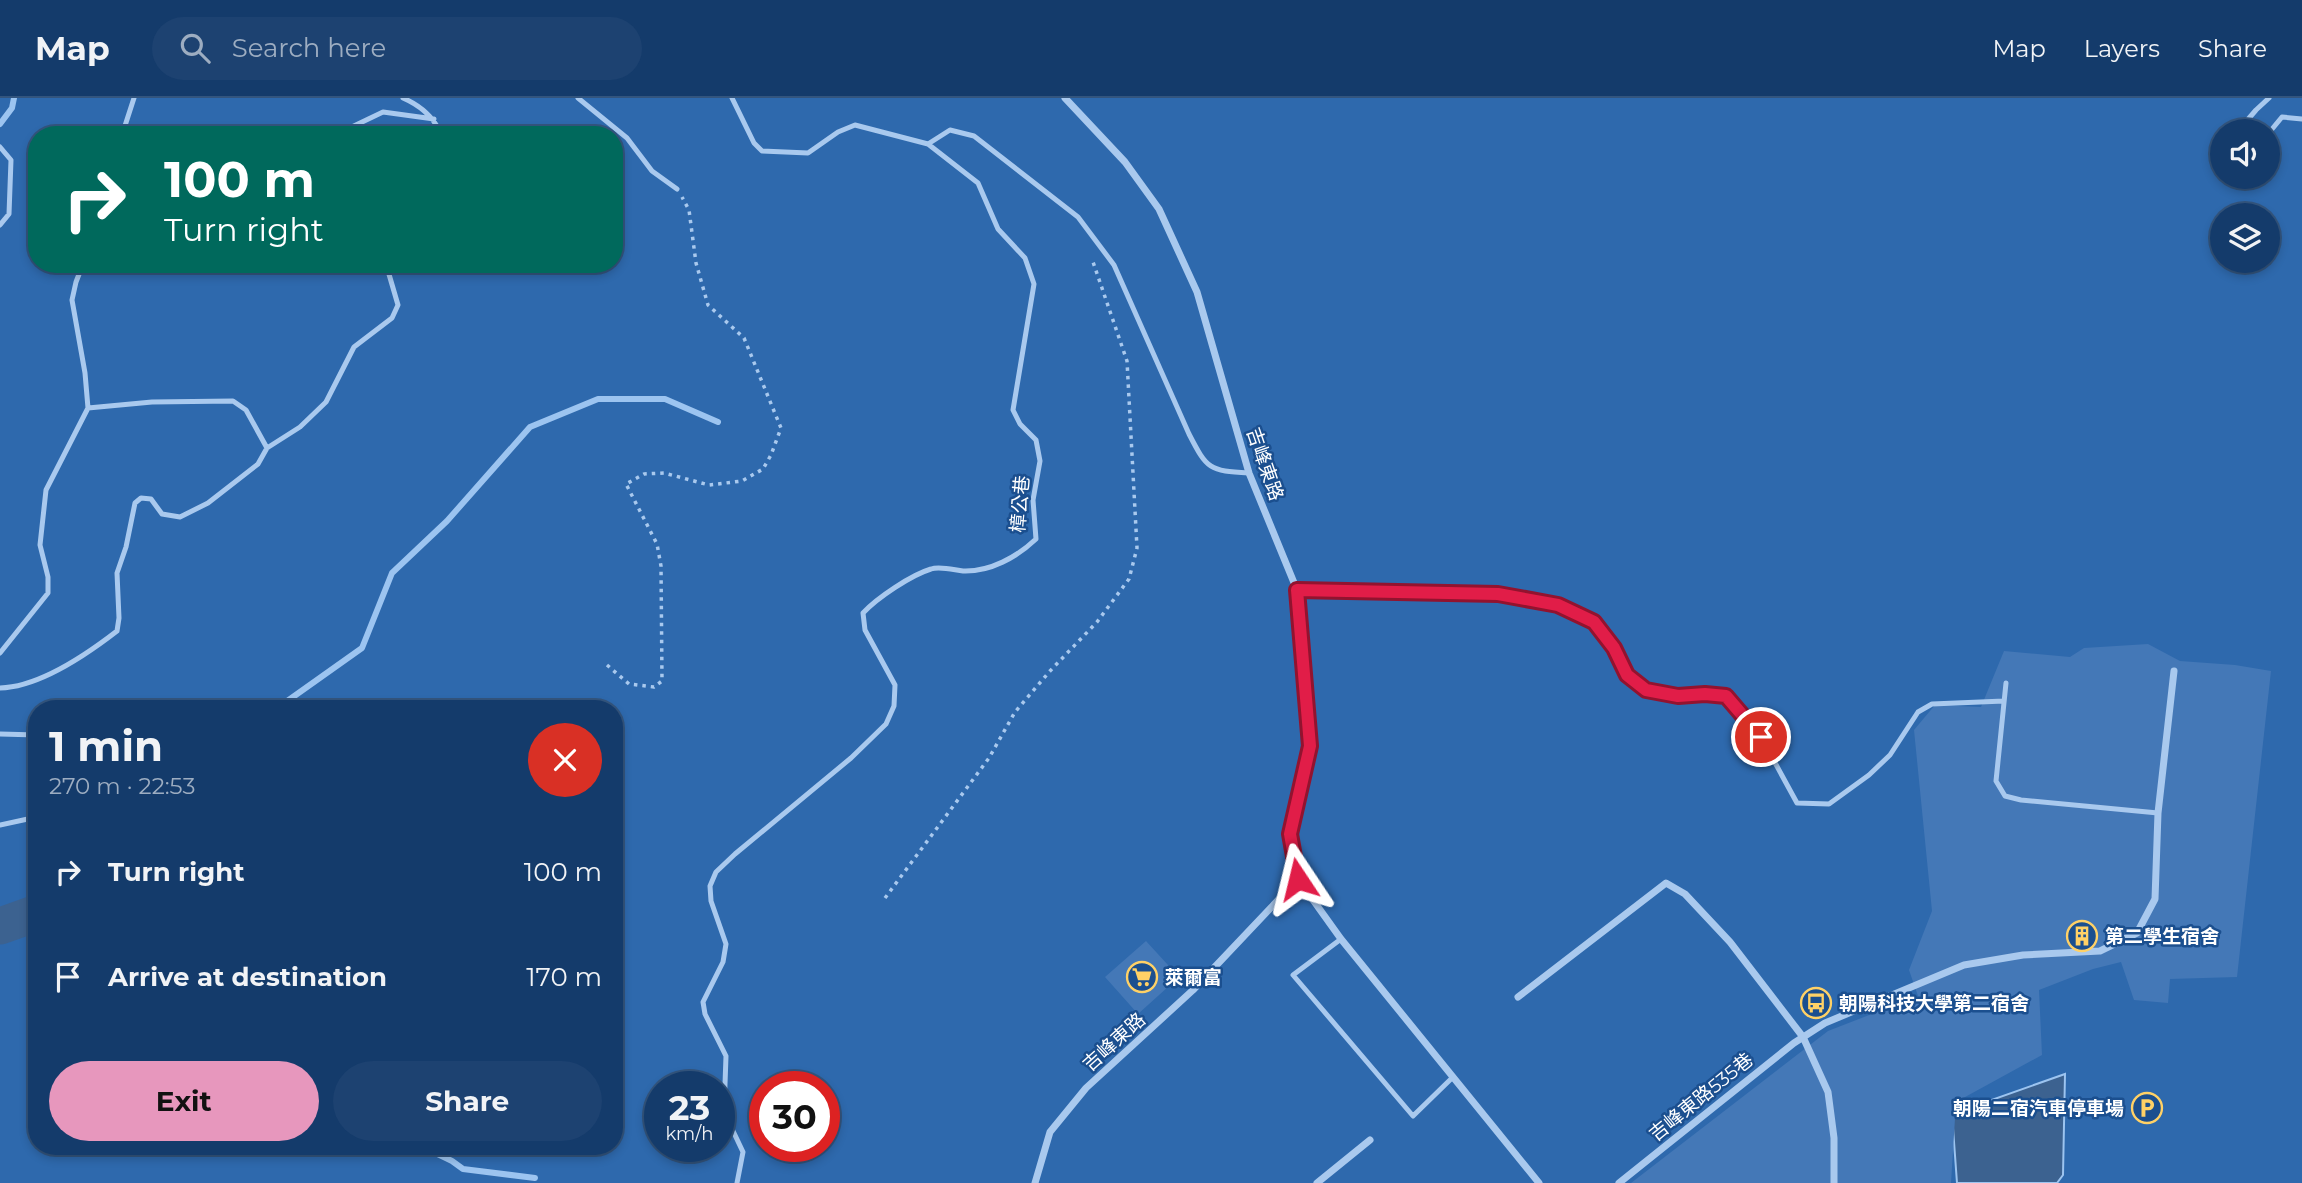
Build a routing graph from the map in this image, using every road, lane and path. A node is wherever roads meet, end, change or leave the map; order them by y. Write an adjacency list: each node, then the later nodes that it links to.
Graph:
1 (134, 98): 11 (lane)
2 (403, 98): 7 (lane)
3 (578, 98): 14 (lane)
4 (732, 98): 16 (lane, 樟公巷)
5 (1065, 98): 25 (street, 吉峰東路)
6 (2269, 98): 8 (lane)
7 (434, 119): 12 (lane); 13 (lane)
8 (2248, 119)
9 (2280, 119): 10 (lane)
10 (2302, 119)
11 (125, 126)
12 (354, 126)
13 (437, 126)
14 (612, 126)
15 (623, 135): 18 (lane)
16 (928, 144): 25 (lane); 45 (lane, 樟公巷)
17 (0, 147): 19 (lane)
18 (677, 189): 28 (path)
19 (0, 225)
20 (1091, 256): 39 (path)
21 (80, 273): 23 (lane)
22 (389, 273): 24 (lane)
23 (88, 408): 24 (lane); 27 (lane)
24 (267, 448): 31 (lane)
25 (1249, 473): 26 (street, 吉峰東路)
26 (1297, 590): 32 (lane); 38 (street, 吉峰東路)
27 (0, 653)
28 (607, 665)
29 (2174, 671): 35 (street, 吉峰東路535巷)
30 (2006, 683): 32 (lane)
31 (0, 688)
32 (2004, 701): 35 (lane)
33 (0, 734): 34 (lane)
34 (28, 735)
35 (2158, 813): 42 (street, 吉峰東路535巷)
36 (28, 819): 37 (lane)
37 (0, 825)
38 (1298, 879): 40 (street, 吉峰東路); 46 (street, 吉峰東路)
39 (885, 898)
40 (1341, 939): 43 (street, 吉峰東路); 43 (lane)
41 (1518, 997): 42 (street)
42 (1803, 1037): 49 (street, 吉峰東路535巷); 50 (street)
43 (1454, 1077): 48 (street, 吉峰東路)
44 (1370, 1140): 47 (street)
45 (737, 1183)
46 (1035, 1183)
47 (1317, 1183)
48 (1539, 1183)
49 (1619, 1183)
50 (1834, 1183)

